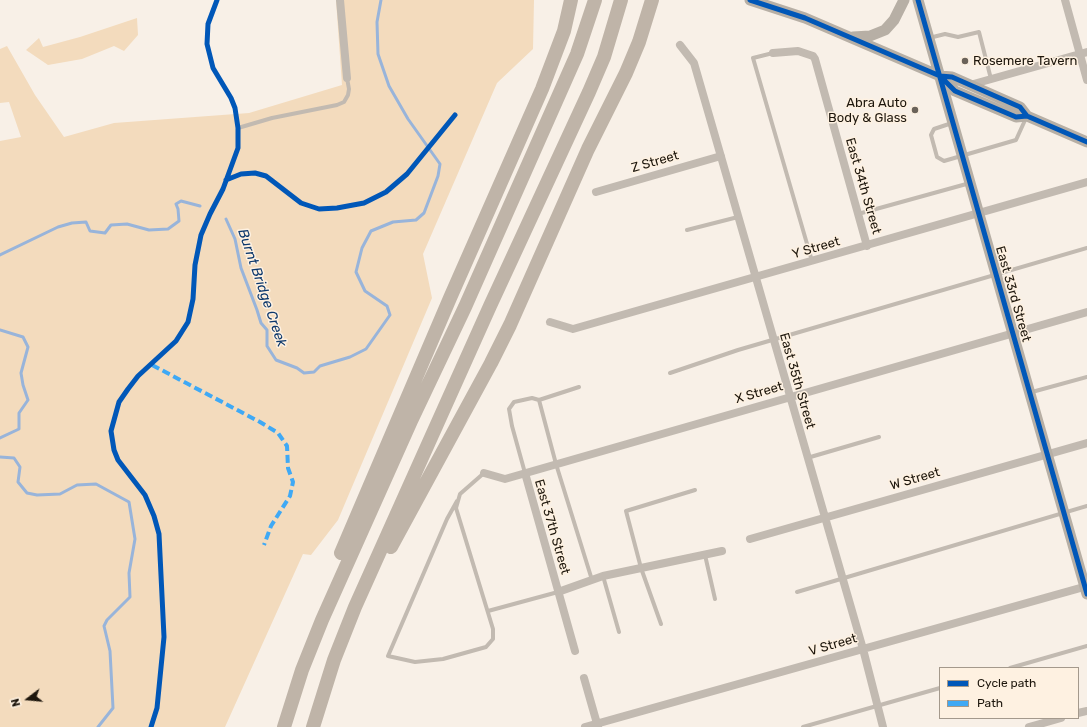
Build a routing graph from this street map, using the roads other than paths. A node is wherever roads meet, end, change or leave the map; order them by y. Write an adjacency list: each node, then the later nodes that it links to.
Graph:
1 (340, 0): 16 (street)
2 (571, 0): 80 (highway)
3 (595, 0): 80 (highway)
4 (621, 0): 73 (highway)
5 (652, 0): 73 (highway)
6 (750, 0): 10 (street)
7 (904, 0): 10 (street)
8 (918, 0): 11 (street, East 33rd Street)
9 (1065, 0): 14 (street)
10 (853, 38): 15 (street)
11 (929, 38): 15 (street, East 33rd Street); 17 (lane)
12 (680, 45): 25 (street, East 35th Street)
13 (773, 53): 29 (street, East 34th Street); 35 (lane)
14 (1083, 53): 17 (street); 18 (street)
15 (940, 76): 19 (street); 20 (street); 21 (street, East 33rd Street)
16 (348, 78): 22 (lane)
17 (991, 79): 19 (street)
18 (1087, 80)
19 (970, 85): 20 (street)
20 (1027, 116): 23 (street); 24 (lane)
21 (953, 123): 24 (street, East 33rd Street); 24 (lane)
22 (238, 128)
23 (1087, 142)
24 (962, 154): 27 (street, East 33rd Street)
25 (720, 156): 28 (street, Z Street); 31 (street, East 35th Street)
26 (1087, 182): 30 (street, Y Street)
27 (970, 183): 29 (lane); 30 (street, East 33rd Street)
28 (596, 192)
29 (858, 214): 33 (street, East 34th Street)
30 (979, 214): 33 (street, Y Street); 36 (street, East 33rd Street)
31 (738, 217): 32 (lane); 37 (street, East 35th Street)
32 (687, 230)
33 (867, 246): 35 (street, Y Street)
34 (1087, 248): 36 (lane)
35 (812, 261): 37 (street, Y Street)
36 (996, 275): 40 (street, East 33rd Street); 41 (lane)
37 (755, 277): 39 (street, Y Street); 41 (street, East 35th Street)
38 (1087, 312): 40 (street, X Street)
39 (550, 322)
40 (1013, 333): 45 (street, East 33rd Street); 46 (street, X Street)
41 (773, 340): 42 (lane); 46 (street, East 35th Street)
42 (670, 373)
43 (1087, 377): 45 (lane)
44 (579, 387): 47 (lane)
45 (1030, 392): 50 (street, East 33rd Street)
46 (789, 397): 51 (street, East 35th Street); 52 (street, X Street)
47 (539, 400): 52 (lane); 54 (lane, East 37th Street)
48 (879, 436): 51 (lane)
49 (1087, 443): 50 (street, W Street)
50 (1047, 454): 58 (street, East 33rd Street); 59 (street, W Street)
51 (807, 458): 59 (street, East 35th Street)
52 (556, 464): 54 (street, X Street); 66 (lane)
53 (484, 473): 54 (street, X Street); 56 (lane)
54 (524, 473): 68 (street, East 37th Street)
55 (695, 490): 63 (lane)
56 (457, 501): 71 (lane); 71 (lane)
57 (1087, 506): 58 (lane)
58 (1064, 513): 65 (lane); 67 (street, East 33rd Street)
59 (824, 518): 60 (street, W Street); 65 (street, East 35th Street)
60 (750, 539)
61 (722, 551): 62 (street)
62 (705, 555): 63 (street); 70 (lane)
63 (640, 568): 64 (street); 72 (lane)
64 (604, 576): 66 (street); 74 (lane)
65 (841, 579): 69 (lane); 76 (street, East 35th Street)
66 (592, 580): 68 (street)
67 (1086, 589): 76 (street, V Street)
68 (558, 592): 71 (lane); 77 (street, East 37th Street)
69 (796, 592)
70 (716, 599)
71 (488, 611)
72 (661, 624)
73 (346, 630): 86 (highway)
74 (619, 632)
75 (1087, 646): 78 (lane)
76 (863, 649): 82 (street, East 35th Street); 84 (street, V Street)
77 (575, 651)
78 (1014, 667)
79 (584, 678): 84 (street)
80 (297, 686): 85 (highway)
81 (939, 688): 82 (lane)
82 (877, 706): 88 (lane); 89 (street, East 35th Street)
83 (1057, 719): 90 (street)
84 (597, 725): 87 (street, V Street)
85 (284, 727)
86 (313, 727)
87 (585, 727)
88 (803, 727)
89 (883, 727)
90 (1029, 727)

